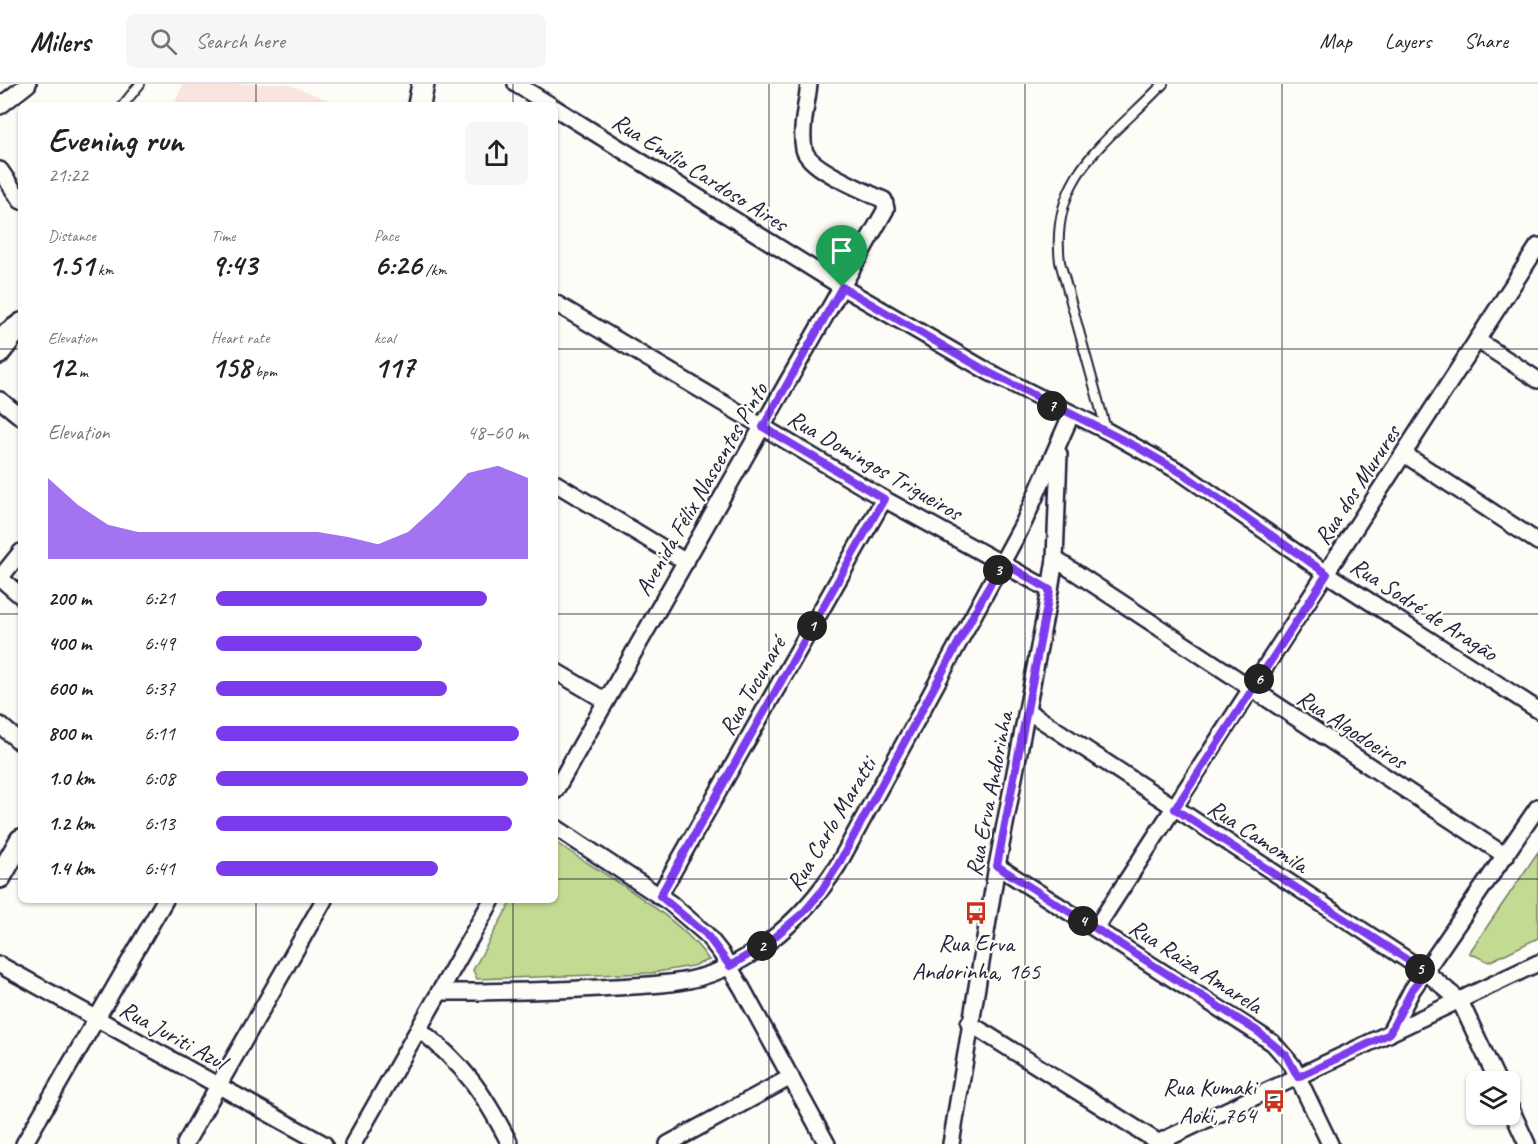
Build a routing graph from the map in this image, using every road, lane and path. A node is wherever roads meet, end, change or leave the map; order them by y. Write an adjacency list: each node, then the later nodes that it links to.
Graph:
1 (28, 84): 10 (street)
2 (140, 84): 7 (lane)
3 (423, 84): 8 (main road)
4 (516, 84): 9 (street)
5 (809, 84): 15 (street, Avenida Félix Nascentes Pinto)
6 (1163, 84): 27 (lane)
7 (125, 102)
8 (420, 102)
9 (545, 102)
10 (0, 106)
11 (558, 110): 15 (street, Rua Emílio Cardoso Aires)
12 (0, 170): 13 (street)
13 (18, 195)
14 (1538, 246): 20 (street, Rua dos Murures)
15 (842, 287): 25 (street, Rua Emílio Cardoso Aires); 26 (street, Avenida Félix Nascentes Pinto)
16 (558, 305): 26 (street, Rua Domingos Trigueiros)
17 (18, 323): 19 (street)
18 (18, 333): 21 (street)
19 (0, 336)
20 (1477, 340): 22 (street); 29 (street, Rua dos Murures)
21 (0, 356)
22 (1538, 380)
23 (0, 400): 24 (street)
24 (18, 415)
25 (1071, 415): 27 (street, Rua Sodré de Aragão); 28 (street, Rua Carlo Maratti)
26 (763, 427): 31 (street, Rua Domingos Trigueiros); 35 (street, Avenida Félix Nascentes Pinto)
27 (1107, 431): 37 (street, Rua Sodré de Aragão)
28 (1060, 445): 34 (street); 36 (street, Rua Carlo Maratti)
29 (1404, 454): 32 (street); 37 (street, Rua dos Murures)
30 (558, 485): 35 (street)
31 (884, 499): 36 (street, Rua Domingos Trigueiros); 56 (street, Rua Tucunaré)
32 (1538, 542)
33 (18, 556): 38 (street)
34 (1055, 559): 39 (street, Rua Erva Andorinha); 42 (street, Rua Algodoeiros)
35 (686, 562): 43 (street, Avenida Félix Nascentes Pinto)
36 (1002, 562): 39 (street, Rua Domingos Trigueiros); 63 (street, Rua Carlo Maratti)
37 (1327, 574): 42 (street, Rua dos Murures); 44 (street, Rua Sodré de Aragão)
38 (0, 578): 40 (street)
39 (1050, 590): 45 (street, Rua Erva Andorinha)
40 (18, 593)
41 (558, 673): 43 (street)
42 (1252, 690): 50 (street, Rua dos Murures); 53 (street, Rua Algodoeiros)
43 (606, 701): 48 (street, Avenida Félix Nascentes Pinto)
44 (1538, 710)
45 (1029, 712): 50 (street, Rua Camomila); 54 (street, Rua Erva Andorinha)
46 (0, 725): 47 (street)
47 (18, 740)
48 (558, 786)
49 (1538, 807): 53 (street)
50 (1175, 809): 60 (street, Rua dos Murures); 64 (street, Rua Camomila)
51 (558, 828): 56 (street)
52 (18, 845): 55 (main road)
53 (1506, 856): 64 (street)
54 (997, 866): 60 (street, Rua Raiza Amarela); 68 (street, Rua Erva Andorinha)
55 (0, 877)
56 (660, 896): 63 (street)
57 (163, 903): 67 (street)
58 (322, 903): 74 (street)
59 (490, 903): 65 (street)
60 (1096, 928): 73 (street, Rua Raiza Amarela)
61 (1538, 963): 66 (street)
62 (0, 965): 67 (street, Rua Juriti Azul)
63 (730, 966): 65 (street, Rua Carlo Maratti); 72 (street)
64 (1426, 972): 66 (street, Rua Camomila); 70 (street)
65 (439, 992): 69 (street)
66 (1460, 1001): 70 (street); 71 (street)
67 (96, 1018): 74 (street, Rua Juriti Azul); 77 (street)
68 (969, 1023): 76 (street); 84 (street, Rua Erva Andorinha)
69 (419, 1029): 80 (street); 81 (street)
70 (1389, 1034): 73 (street)
71 (1493, 1071)
72 (791, 1077): 82 (street); 83 (street)
73 (1298, 1077): 76 (street); 85 (street, Rua Raiza Amarela)
74 (218, 1086): 78 (street); 79 (street, Rua Juriti Azul)
75 (1518, 1125): 86 (street)
76 (1158, 1143)
77 (24, 1144)
78 (185, 1144)
79 (324, 1144)
80 (353, 1144)
81 (510, 1144)
82 (670, 1144)
83 (827, 1144)
84 (951, 1144)
85 (1330, 1144)
86 (1527, 1144)

